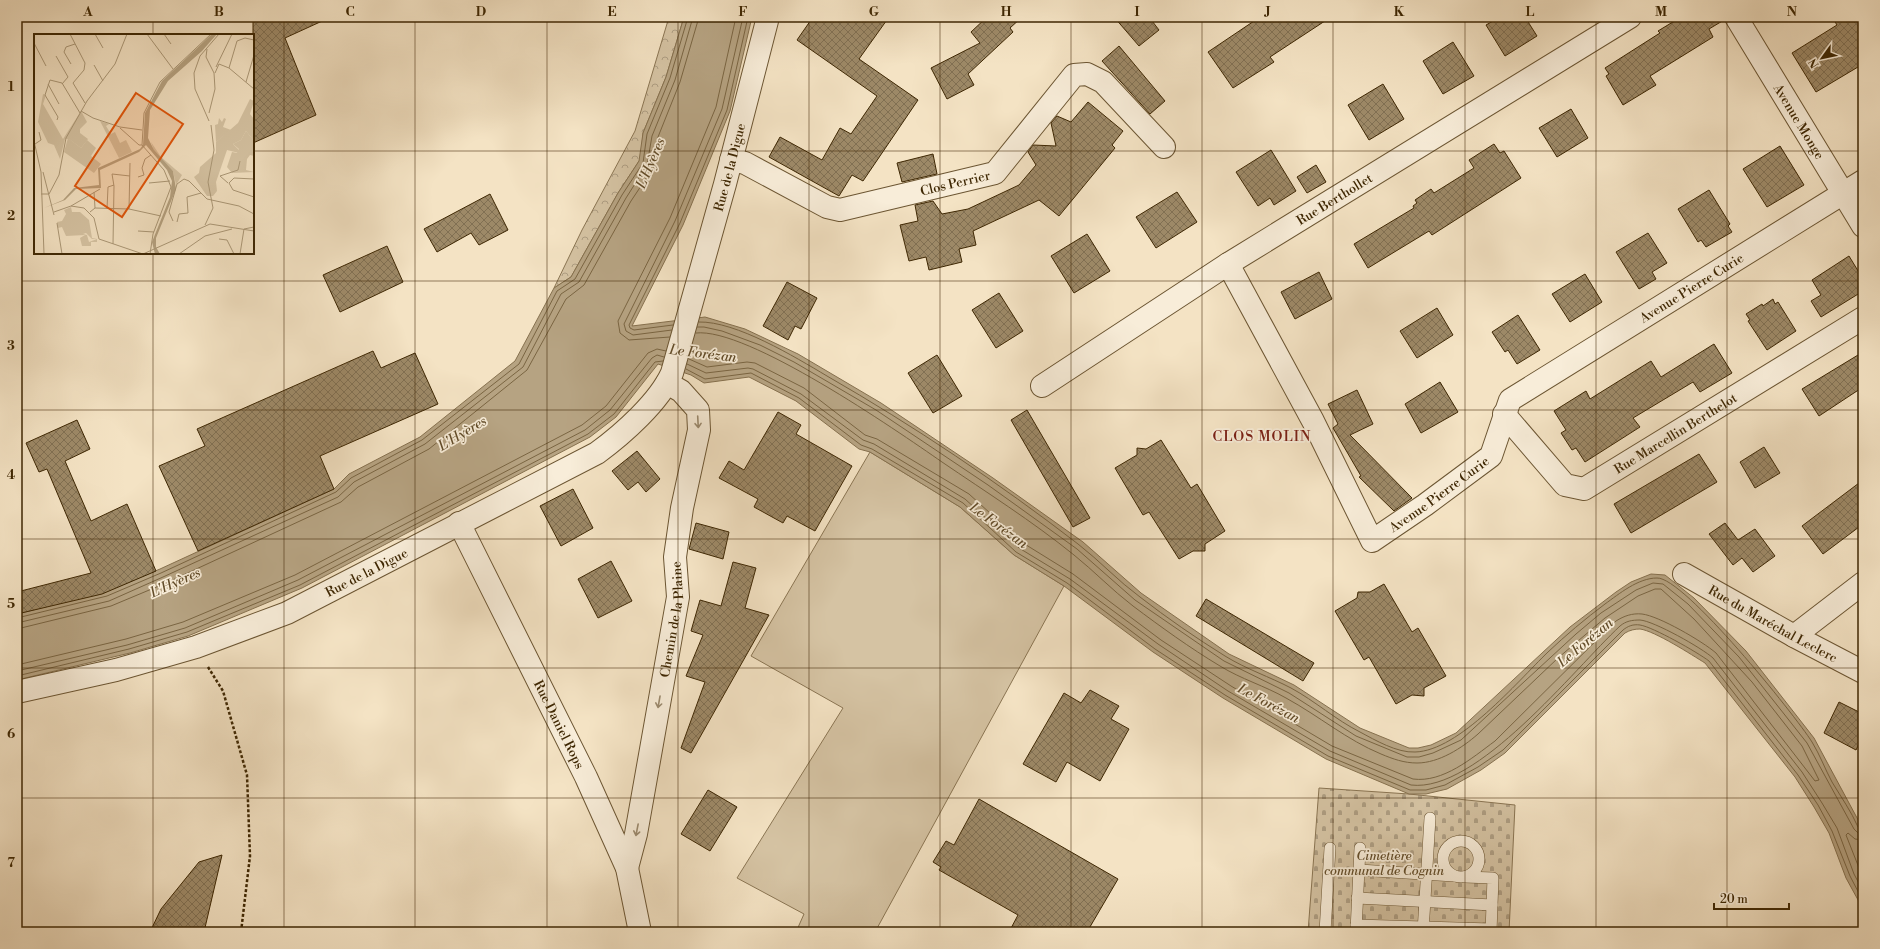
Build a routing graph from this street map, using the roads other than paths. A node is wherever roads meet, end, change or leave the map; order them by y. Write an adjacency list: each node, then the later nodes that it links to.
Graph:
1 (768, 17): 5 (street, Rue de la Digue)
2 (1630, 17): 9 (street, Rue Berthollet)
3 (1736, 17): 7 (street, Avenue Monge)
4 (1164, 147): 5 (street, Clos Perrier)
5 (731, 160): 11 (street, Rue de la Digue)
6 (1863, 181): 7 (street, Avenue Pierre Curie)
7 (1843, 193): 8 (street, Avenue Monge); 13 (street, Avenue Pierre Curie)
8 (1863, 226)
9 (1228, 264): 12 (street, Rue Berthollet); 13 (street, Avenue Pierre Curie)
10 (1863, 318): 13 (street, Rue Marcellin Berthelot)
11 (670, 378): 14 (street, Rue de la Digue); 23 (street, Chemin de la Plaine, one-way to 23)
12 (1042, 386)
13 (1504, 414)
14 (459, 523): 19 (street, Rue de la Digue); 23 (street, Rue Daniel Rops)
15 (1684, 574): 17 (street, Rue du Maréchal Leclerc)
16 (1863, 583): 17 (street)
17 (1794, 636): 18 (street, Rue du Maréchal Leclerc)
18 (1863, 672)
19 (17, 692)
20 (1430, 818): 25 (lane)
21 (1330, 848): 35 (lane)
22 (1360, 848): 24 (lane)
23 (627, 868): 34 (street, Rue Daniel Rops)
24 (1359, 870): 25 (lane); 28 (lane)
25 (1426, 874): 26 (lane); 29 (lane)
26 (1454, 876): 27 (lane); 27 (lane)
27 (1465, 877): 30 (lane)
28 (1357, 898): 29 (lane); 31 (lane)
29 (1424, 902): 30 (lane); 32 (lane)
30 (1492, 905): 33 (lane)
31 (1356, 928): 32 (lane)
32 (1423, 930): 33 (lane)
33 (1491, 931)
34 (640, 932)
35 (1325, 932)

